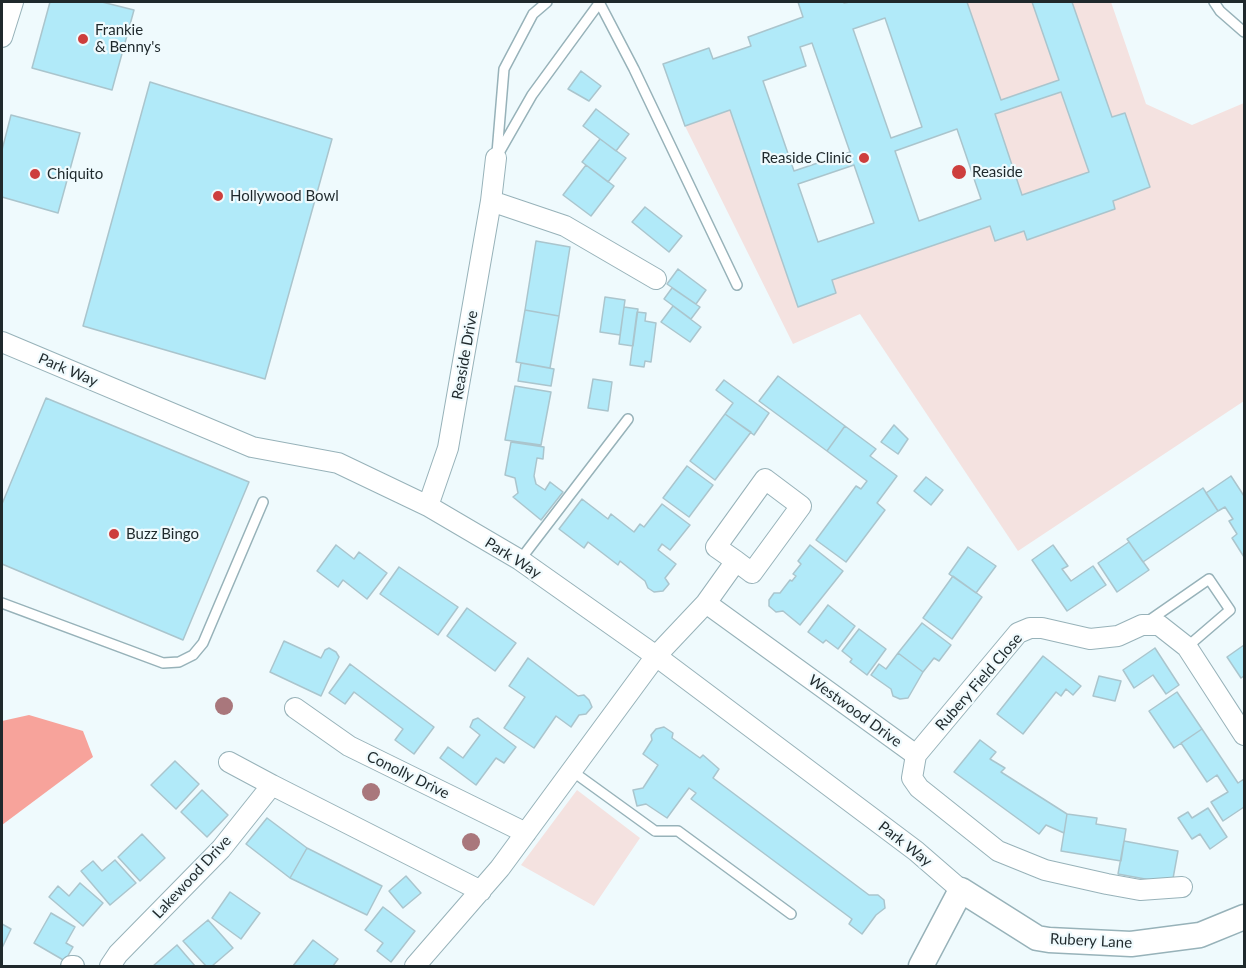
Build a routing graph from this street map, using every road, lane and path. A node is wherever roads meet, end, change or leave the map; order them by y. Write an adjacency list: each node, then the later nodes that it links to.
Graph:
1 (13, 2): 6 (street)
2 (547, 2): 7 (lane)
3 (600, 2): 7 (lane); 10 (lane)
4 (1214, 2): 5 (lane)
5 (1245, 32)
6 (2, 37)
7 (496, 158): 8 (street, Reaside Drive)
8 (491, 201): 9 (street); 14 (street, Reaside Drive)
9 (656, 279)
10 (737, 285)
11 (2, 342): 14 (street, Park Way)
12 (628, 419): 15 (lane)
13 (263, 502): 17 (lane)
14 (428, 506): 15 (street, Park Way)
15 (520, 560): 21 (street, Park Way)
16 (736, 561): 16 (street); 18 (street)
17 (2, 603)
18 (706, 603): 21 (street); 24 (street, Westwood Drive)
19 (1142, 625): 20 (street); 20 (lane); 24 (street, Rubery Field Close)
20 (1187, 647): 23 (street)
21 (656, 656): 26 (street); 30 (street, Park Way)
22 (295, 708): 28 (street, Conolly Drive)
23 (1245, 735)
24 (916, 755): 29 (street, Westwood Drive)
25 (229, 762): 27 (street)
26 (572, 771): 28 (street); 32 (lane)
27 (272, 785): 31 (street); 35 (street, Lakewood Drive)
28 (526, 833): 31 (street)
29 (1182, 887)
30 (962, 890): 33 (street, Rubery Lane); 38 (street)
31 (482, 891): 34 (street)
32 (791, 914)
33 (1245, 917)
34 (434, 946): 36 (street); 37 (street)
35 (110, 966)
36 (415, 966)
37 (429, 966)
38 (921, 966)

